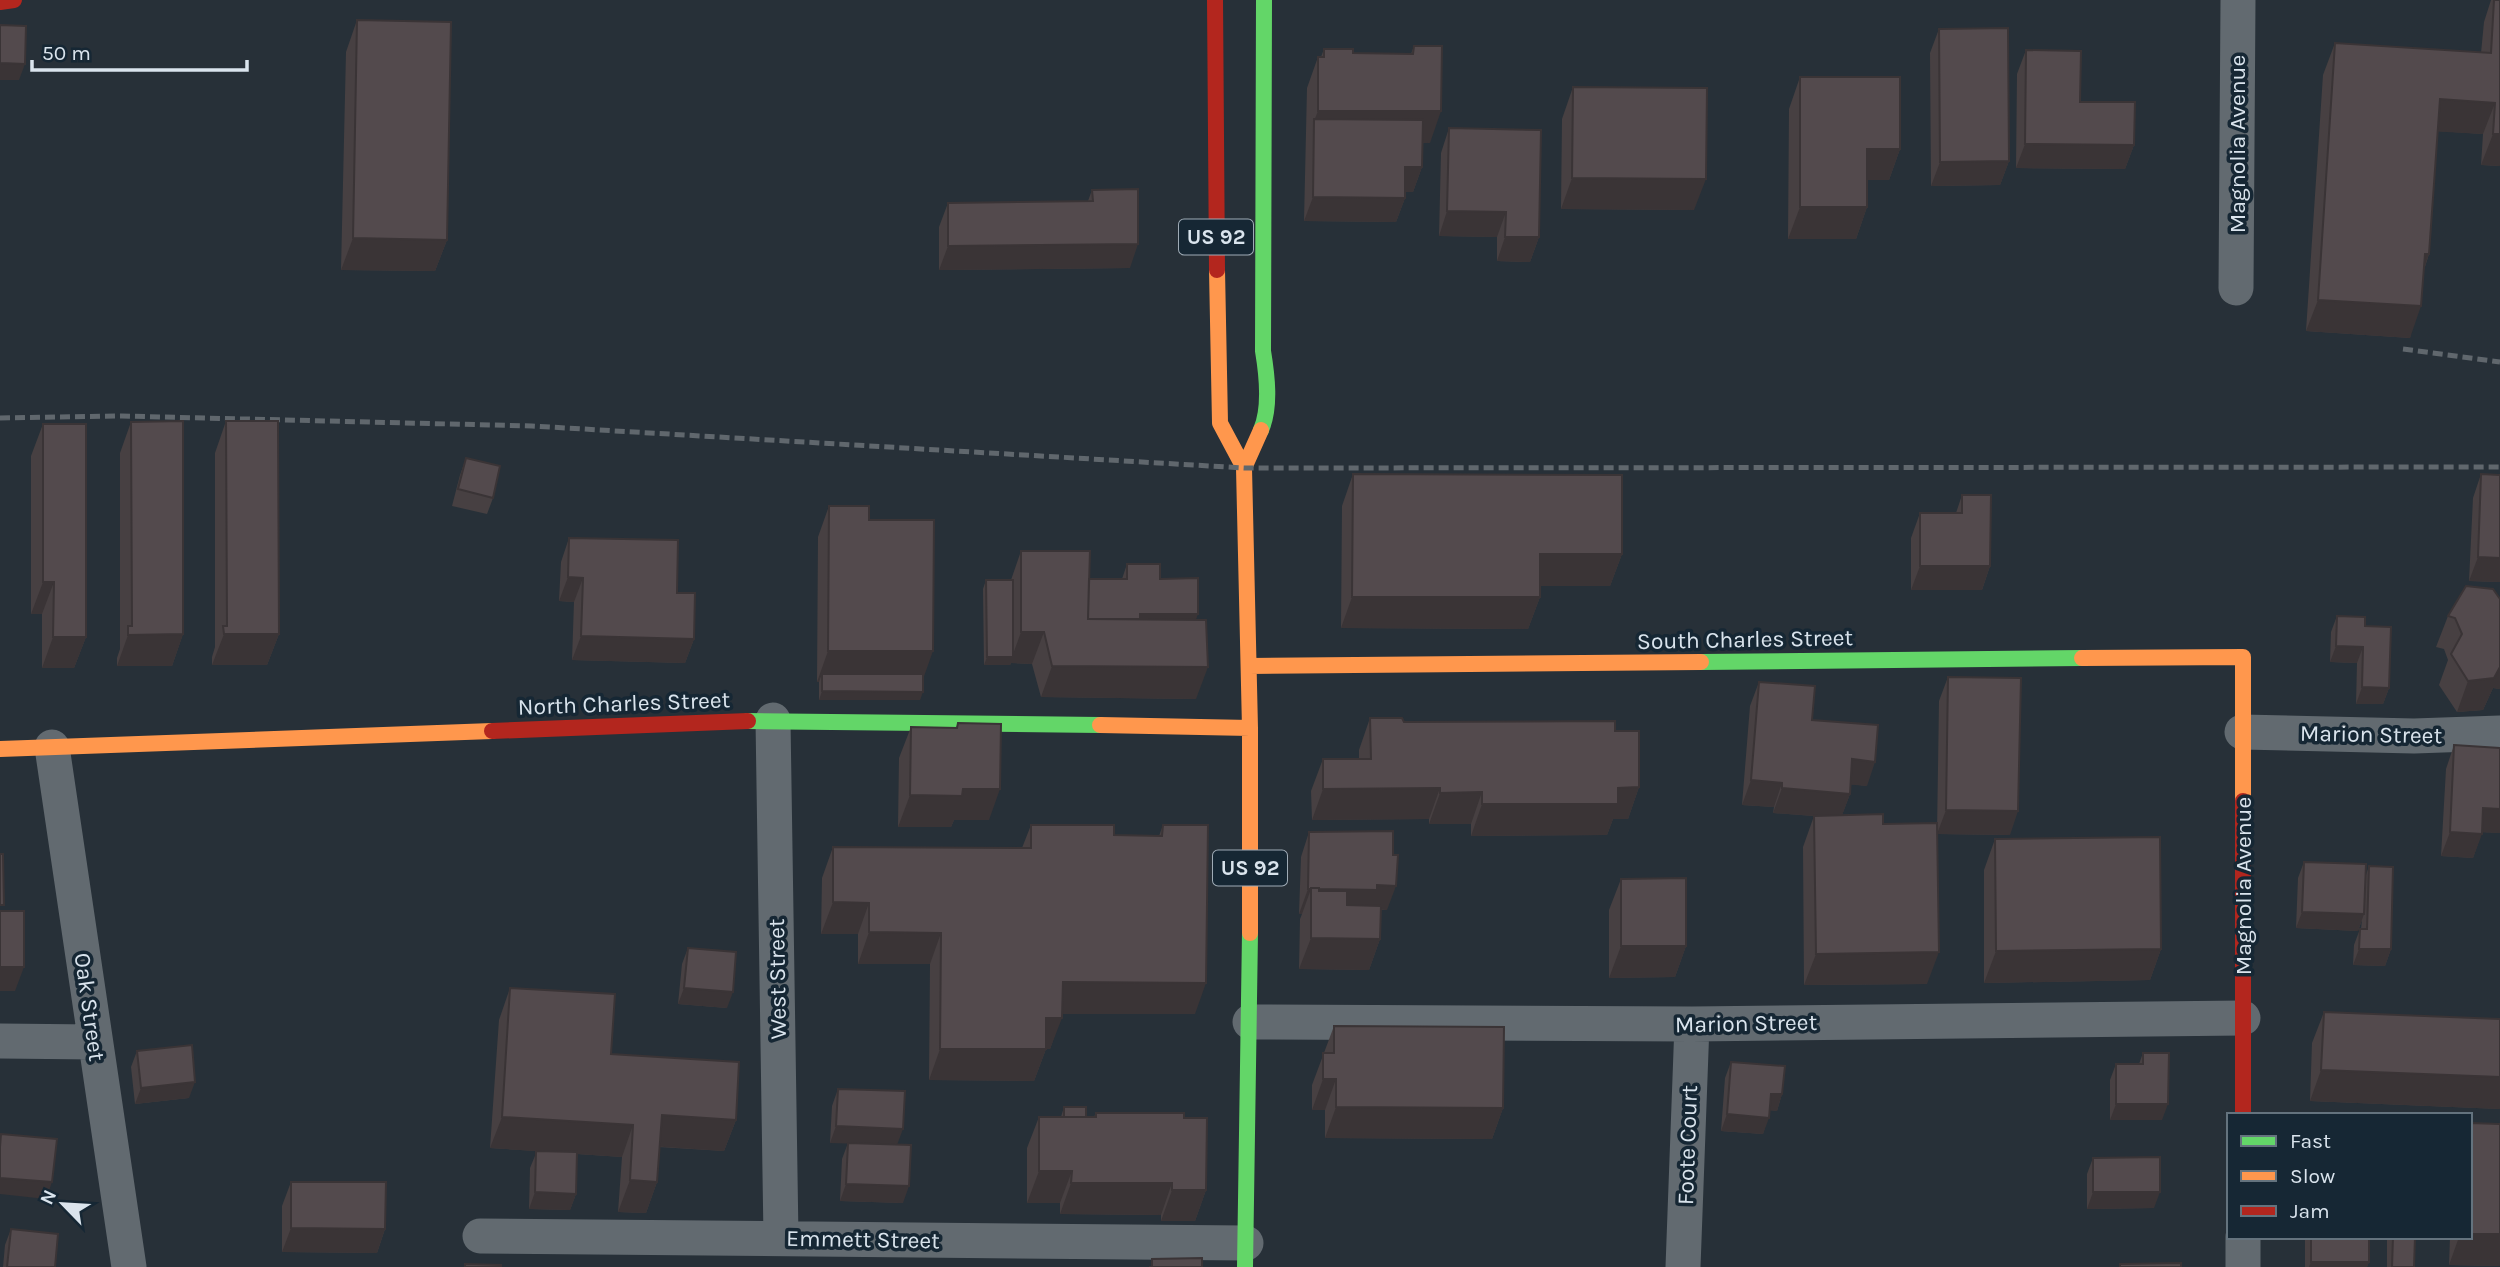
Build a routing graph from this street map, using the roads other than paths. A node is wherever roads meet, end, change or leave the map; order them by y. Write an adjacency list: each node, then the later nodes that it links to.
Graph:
1 (14, 0): 5 (street)
2 (1214, 0): 9 (street, US 92)
3 (1264, 0): 8 (street, US 92)
4 (2238, 0): 7 (street, Magnolia Avenue)
5 (0, 2)
6 (1248, 284): 8 (street)
7 (2236, 288)
8 (1263, 351): 9 (street, US 92)
9 (1244, 468): 11 (street, US 92)
10 (2242, 657): 11 (street, South Charles Street); 14 (street, Magnolia Avenue)
11 (1249, 666): 13 (street, US 92)
12 (773, 720): 13 (street, North Charles Street); 16 (street, North Charles Street); 25 (street, West Street)
13 (1250, 729): 19 (street, US 92)
14 (2242, 732): 15 (street, Marion Street); 18 (street, Magnolia Avenue)
15 (2500, 733)
16 (52, 747): 17 (street, North Charles Street); 22 (street, Oak Street)
17 (0, 749)
18 (2243, 1018): 20 (street, Marion Street); 23 (street, Magnolia Avenue)
19 (1250, 1022): 20 (street, Marion Street); 27 (street, US 92)
20 (1692, 1024): 29 (street, Foote Court)
21 (0, 1041): 22 (street)
22 (96, 1042): 28 (street, Oak Street)
23 (2243, 1113)
24 (480, 1236): 25 (street, Emmett Street)
25 (780, 1238): 27 (street, Emmett Street)
26 (2243, 1239): 30 (street)
27 (1246, 1255)
28 (129, 1267)
29 (1683, 1267)
30 (2243, 1267)

